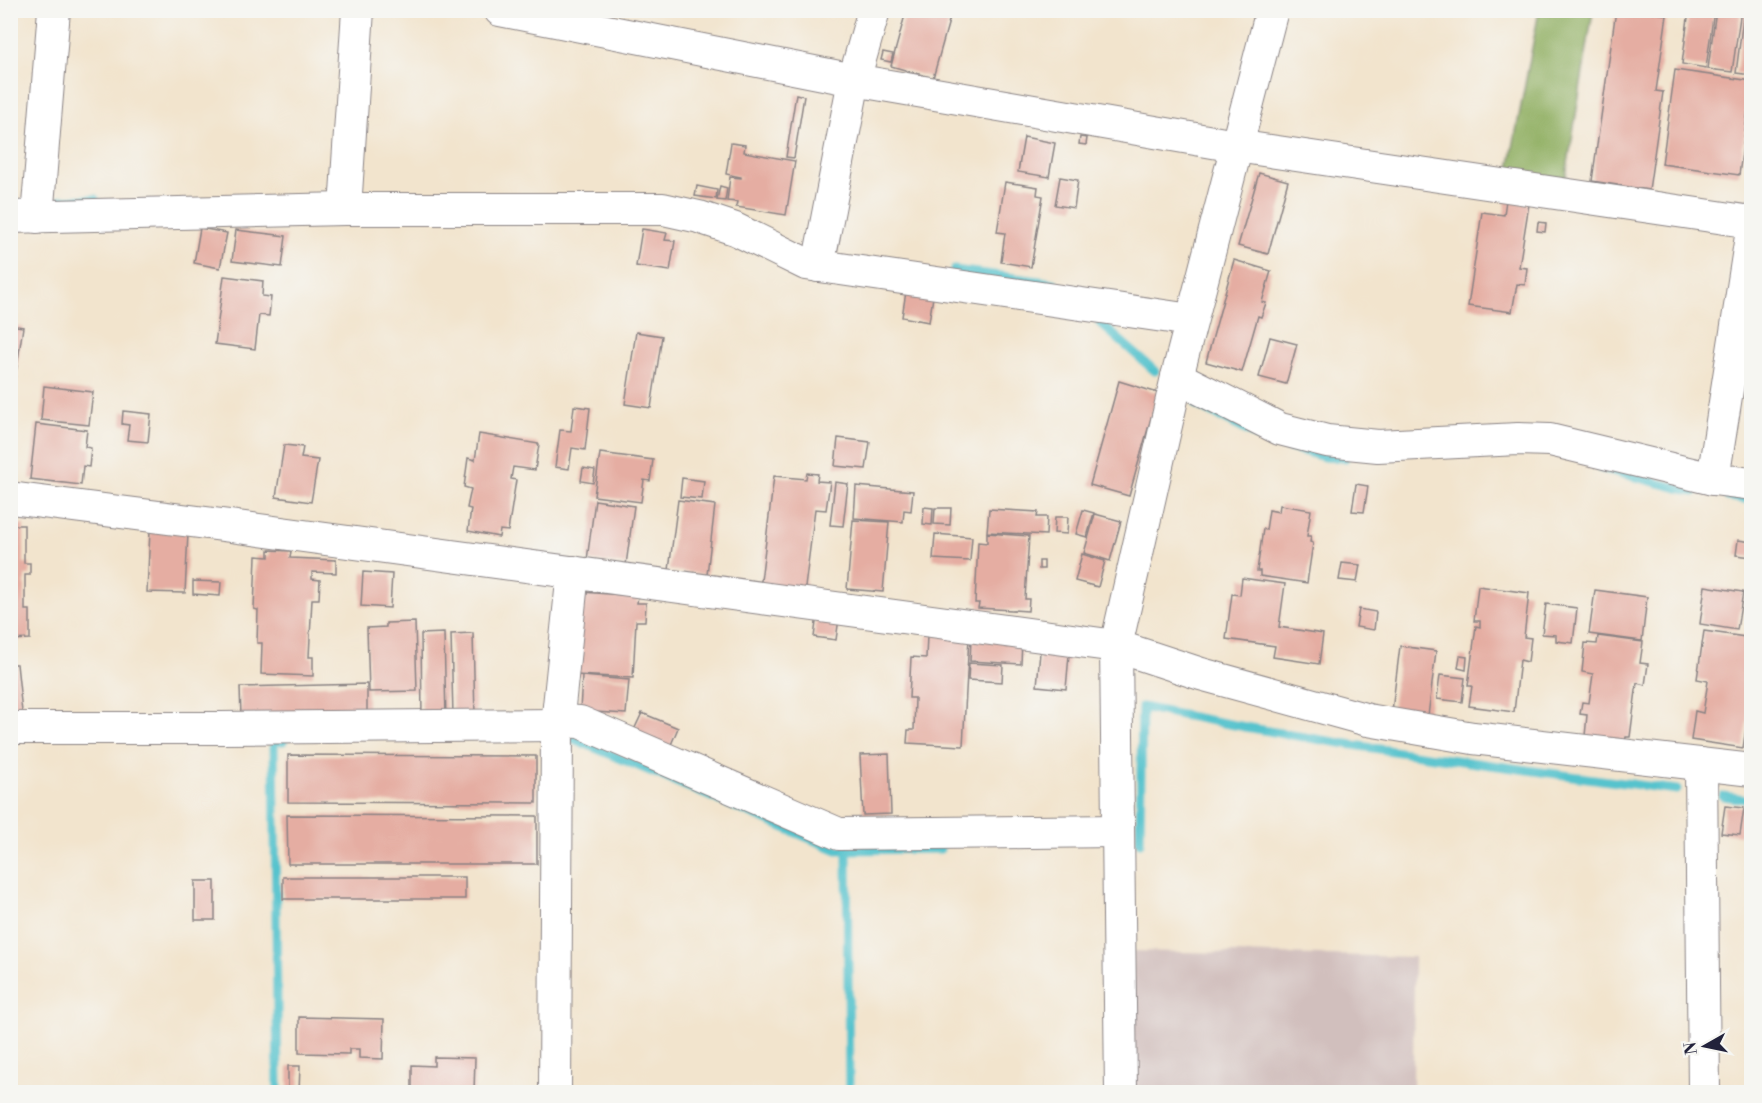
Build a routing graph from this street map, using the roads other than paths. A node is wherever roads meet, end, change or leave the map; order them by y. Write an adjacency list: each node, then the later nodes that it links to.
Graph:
1 (54, 10): 9 (street)
2 (358, 10): 8 (street)
3 (500, 10): 6 (street)
4 (874, 10): 6 (street)
5 (1272, 10): 7 (street)
6 (854, 80): 7 (street); 12 (street)
7 (1236, 146): 10 (street); 13 (street)
8 (345, 209): 9 (street); 12 (street)
9 (24, 217)
10 (1752, 222)
11 (1752, 230): 15 (street)
12 (818, 266): 13 (street)
13 (1191, 320): 14 (street)
14 (1177, 377): 15 (street); 19 (street)
15 (1713, 479): 16 (street)
16 (1752, 484)
17 (10, 498): 18 (street)
18 (573, 572): 19 (street); 20 (street)
19 (1116, 646): 22 (street); 24 (street)
20 (557, 723): 21 (street); 24 (street); 25 (street)
21 (10, 728)
22 (1701, 764): 23 (street); 27 (street)
23 (1752, 770)
24 (1118, 831): 26 (street)
25 (555, 1092)
26 (1121, 1092)
27 (1704, 1092)

